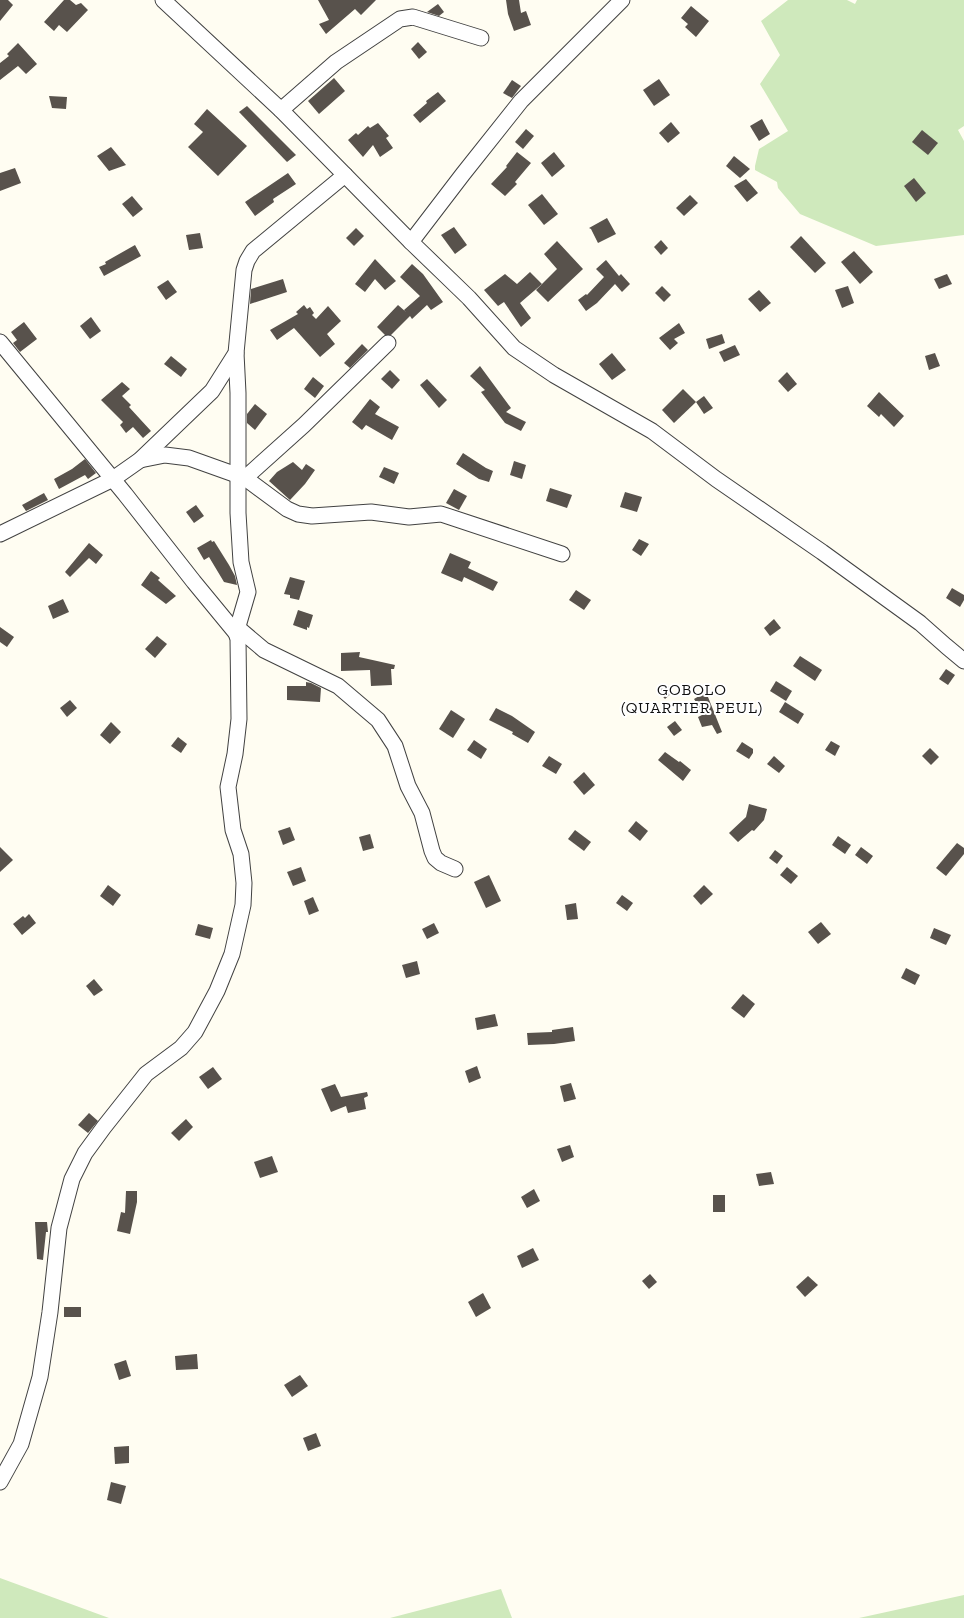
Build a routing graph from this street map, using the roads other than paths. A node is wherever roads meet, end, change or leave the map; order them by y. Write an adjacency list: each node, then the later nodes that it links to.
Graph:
1 (183, 0): 3 (street)
2 (620, 0): 7 (street)
3 (165, 2): 5 (street)
4 (482, 38): 5 (street)
5 (281, 110): 6 (street)
6 (344, 175): 7 (street); 10 (street)
7 (411, 242): 17 (street)
8 (0, 342): 13 (street)
9 (388, 343): 12 (street)
10 (236, 353): 11 (street); 12 (street)
11 (140, 460): 12 (street); 13 (street)
12 (241, 476): 15 (street); 16 (street)
13 (113, 479): 14 (street); 16 (street)
14 (0, 534)
15 (562, 554)
16 (237, 630): 18 (street); 19 (street)
17 (964, 661)
18 (455, 869)
19 (0, 1482)

